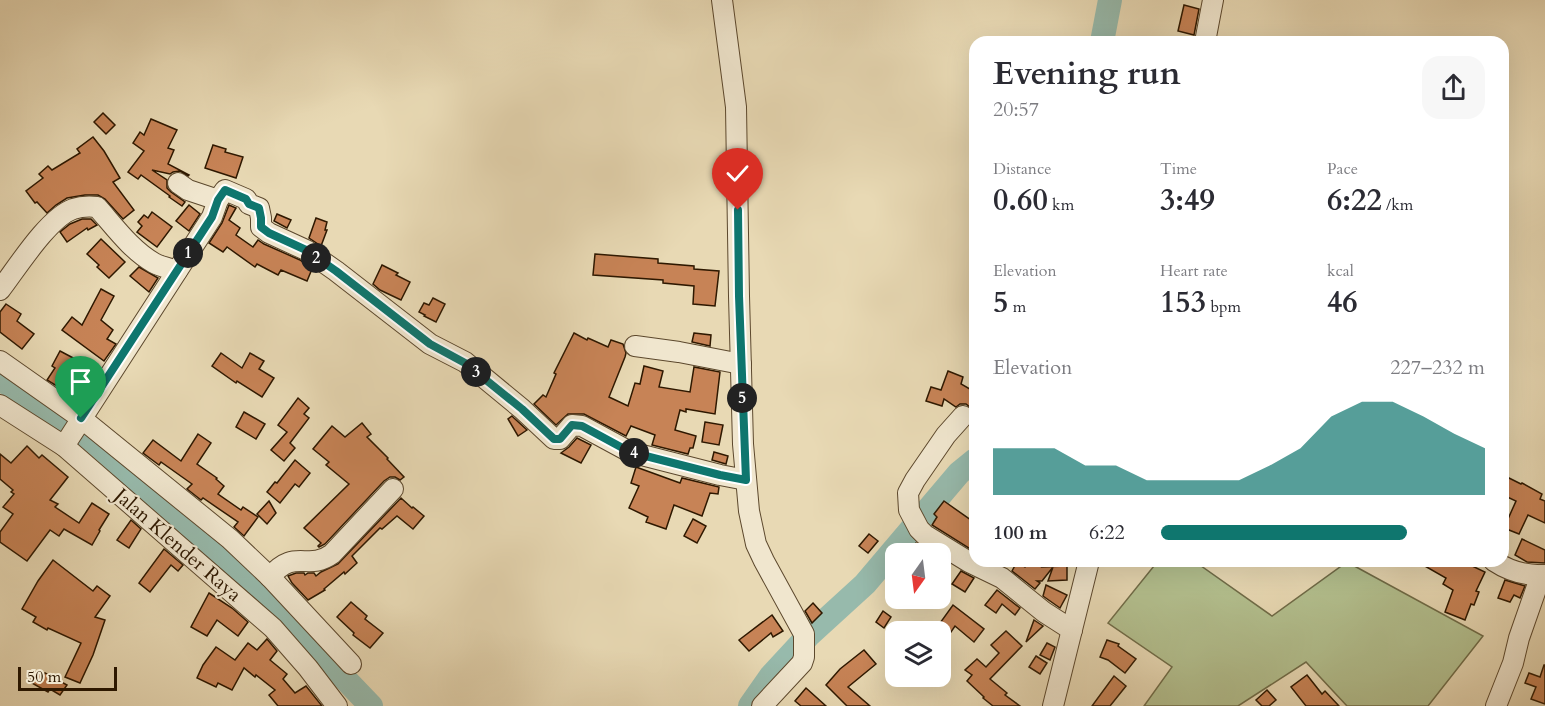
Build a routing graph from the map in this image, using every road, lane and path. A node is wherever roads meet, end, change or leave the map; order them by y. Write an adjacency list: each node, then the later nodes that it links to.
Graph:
1 (722, 0): 10 (street)
2 (1213, 0): 3 (street)
3 (1206, 36)
4 (178, 183): 5 (street)
5 (218, 200): 6 (street); 14 (street)
6 (177, 271): 7 (street); 13 (street)
7 (0, 290)
8 (634, 346): 10 (street)
9 (0, 361): 13 (street)
10 (741, 364): 14 (street)
11 (0, 405): 13 (street, Jalan Klender Raya)
12 (963, 416): 16 (street)
13 (73, 432): 21 (street); 24 (street, Jalan Klender Raya)
14 (746, 480): 25 (street)
15 (393, 489): 21 (street)
16 (969, 562)
17 (979, 567): 22 (street)
18 (1088, 567): 22 (street)
19 (1506, 567): 20 (street)
20 (1543, 575): 27 (street)
21 (270, 577): 23 (street)
22 (1072, 630): 26 (street)
23 (351, 664)
24 (337, 706)
25 (762, 706)
26 (1053, 706)
27 (1496, 706)

